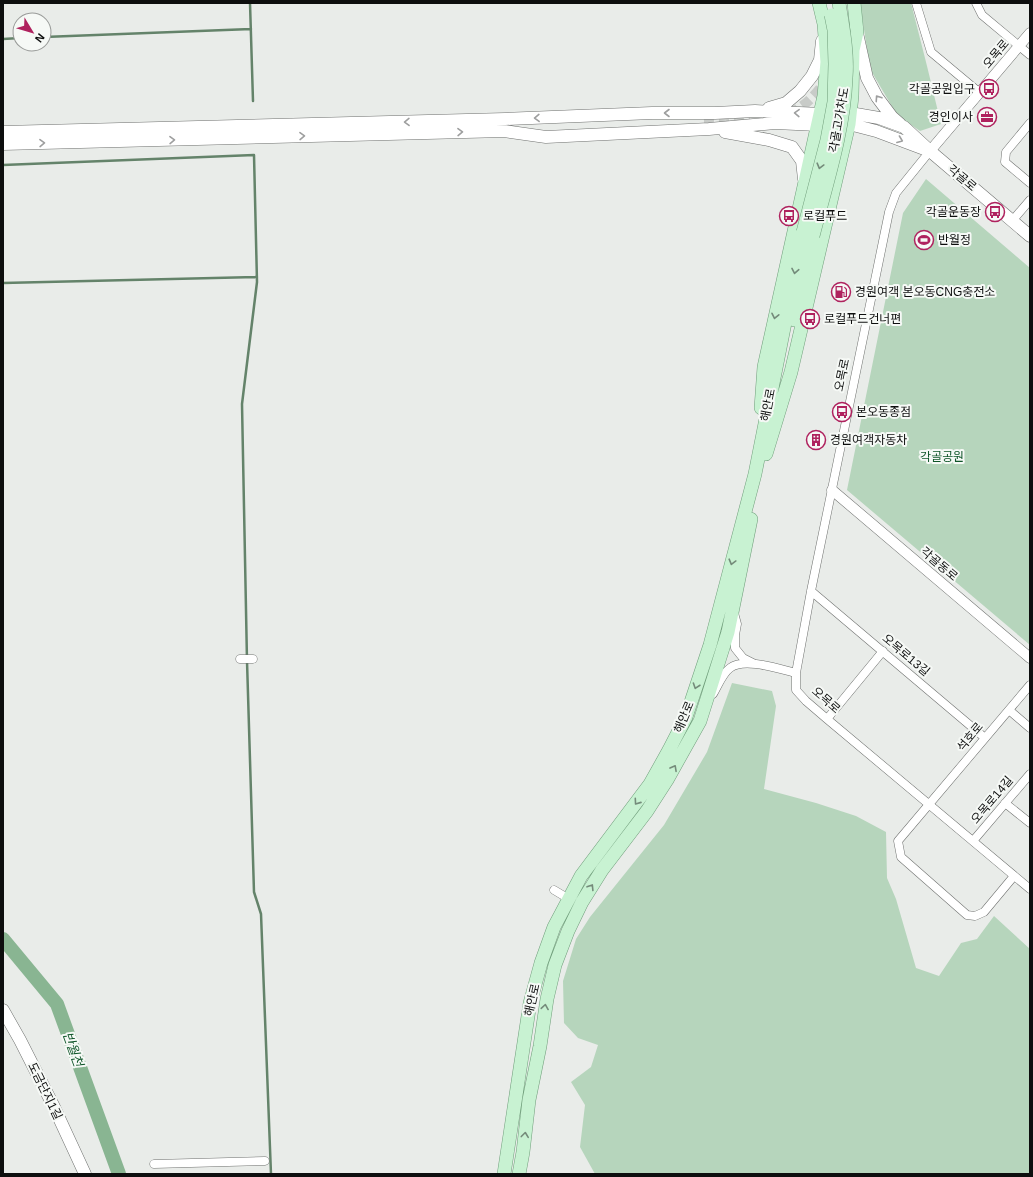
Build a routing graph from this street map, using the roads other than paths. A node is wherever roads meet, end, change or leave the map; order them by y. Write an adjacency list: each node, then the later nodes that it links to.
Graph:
1 (819, 3): 7 (main road)
2 (830, 3): 28 (main road, 각골고가차도, one-way to 28, bridge)
3 (838, 3): 28 (main road, 각골고가차도, bridge)
4 (854, 3): 8 (main road)
5 (916, 3): 12 (street)
6 (976, 3): 10 (street)
7 (824, 24): 13 (main road); 14 (main road)
8 (856, 32): 15 (main road); 18 (main road, one-way to 8)
9 (1030, 33): 10 (street, 오목로)
10 (1019, 46): 11 (street); 12 (street, 오목로)
11 (1030, 55)
12 (980, 93): 22 (street, 오목로)
13 (755, 111): 14 (main road, one-way to 13); 19 (main road, one-way to 19)
14 (819, 119): 15 (main road); 17 (main road); 21 (main road)
15 (850, 119): 18 (main road, 각골로); 22 (main road, 각골로, one-way to 22); 23 (main road)
16 (1030, 123): 24 (street)
17 (706, 126): 20 (main road, one-way to 17); 25 (main road)
18 (904, 127): 22 (main road, 각골로)
19 (3, 132)
20 (3, 144)
21 (813, 146): 23 (main road); 25 (main road)
22 (930, 151): 27 (main road, 각골로); 31 (street, 오목로)
23 (842, 153): 30 (main road)
24 (1030, 183)
25 (804, 185): 30 (main road, one-way to 30)
26 (1030, 200): 27 (street)
27 (1012, 221): 29 (main road, 각골로)
28 (808, 234): 30 (main road, 해안로)
29 (1030, 236)
30 (758, 472): 33 (main road, 해안로); 54 (main road, 해안로, one-way to 54)
31 (832, 490): 32 (street, 오목로); 35 (street, 각골동로)
32 (811, 591): 34 (street, 오목로13길); 39 (street, 오목로)
33 (733, 608): 38 (street); 42 (main road, 해안로)
34 (883, 651): 43 (street); 45 (street, 오목로13길)
35 (1030, 658)
36 (240, 659): 37 (street)
37 (253, 659)
38 (754, 664): 39 (street); 42 (street)
39 (796, 672): 43 (street, 오목로)
40 (1030, 685): 41 (street, 석호로)
41 (1009, 710): 44 (street); 45 (street, 석호로)
42 (702, 714): 60 (main road, 해안로, one-way to 42)
43 (827, 719): 48 (street, 오목로)
44 (1030, 728)
45 (985, 738): 48 (street, 석호로)
46 (1030, 775): 47 (street, 오목로14길)
47 (1005, 803): 49 (street); 50 (street, 오목로14길)
48 (929, 804): 50 (street, 오목로); 51 (street)
49 (1030, 824)
50 (973, 841): 51 (street, 오목로)
51 (1014, 876): 52 (street, 오목로)
52 (1030, 889)
53 (554, 890): 54 (street)
54 (568, 899): 59 (main road, 해안로)
55 (3, 1010): 58 (main road, 도금단지1길)
56 (265, 1161): 57 (street)
57 (154, 1164)
58 (85, 1174)
59 (504, 1174)
60 (519, 1174)

